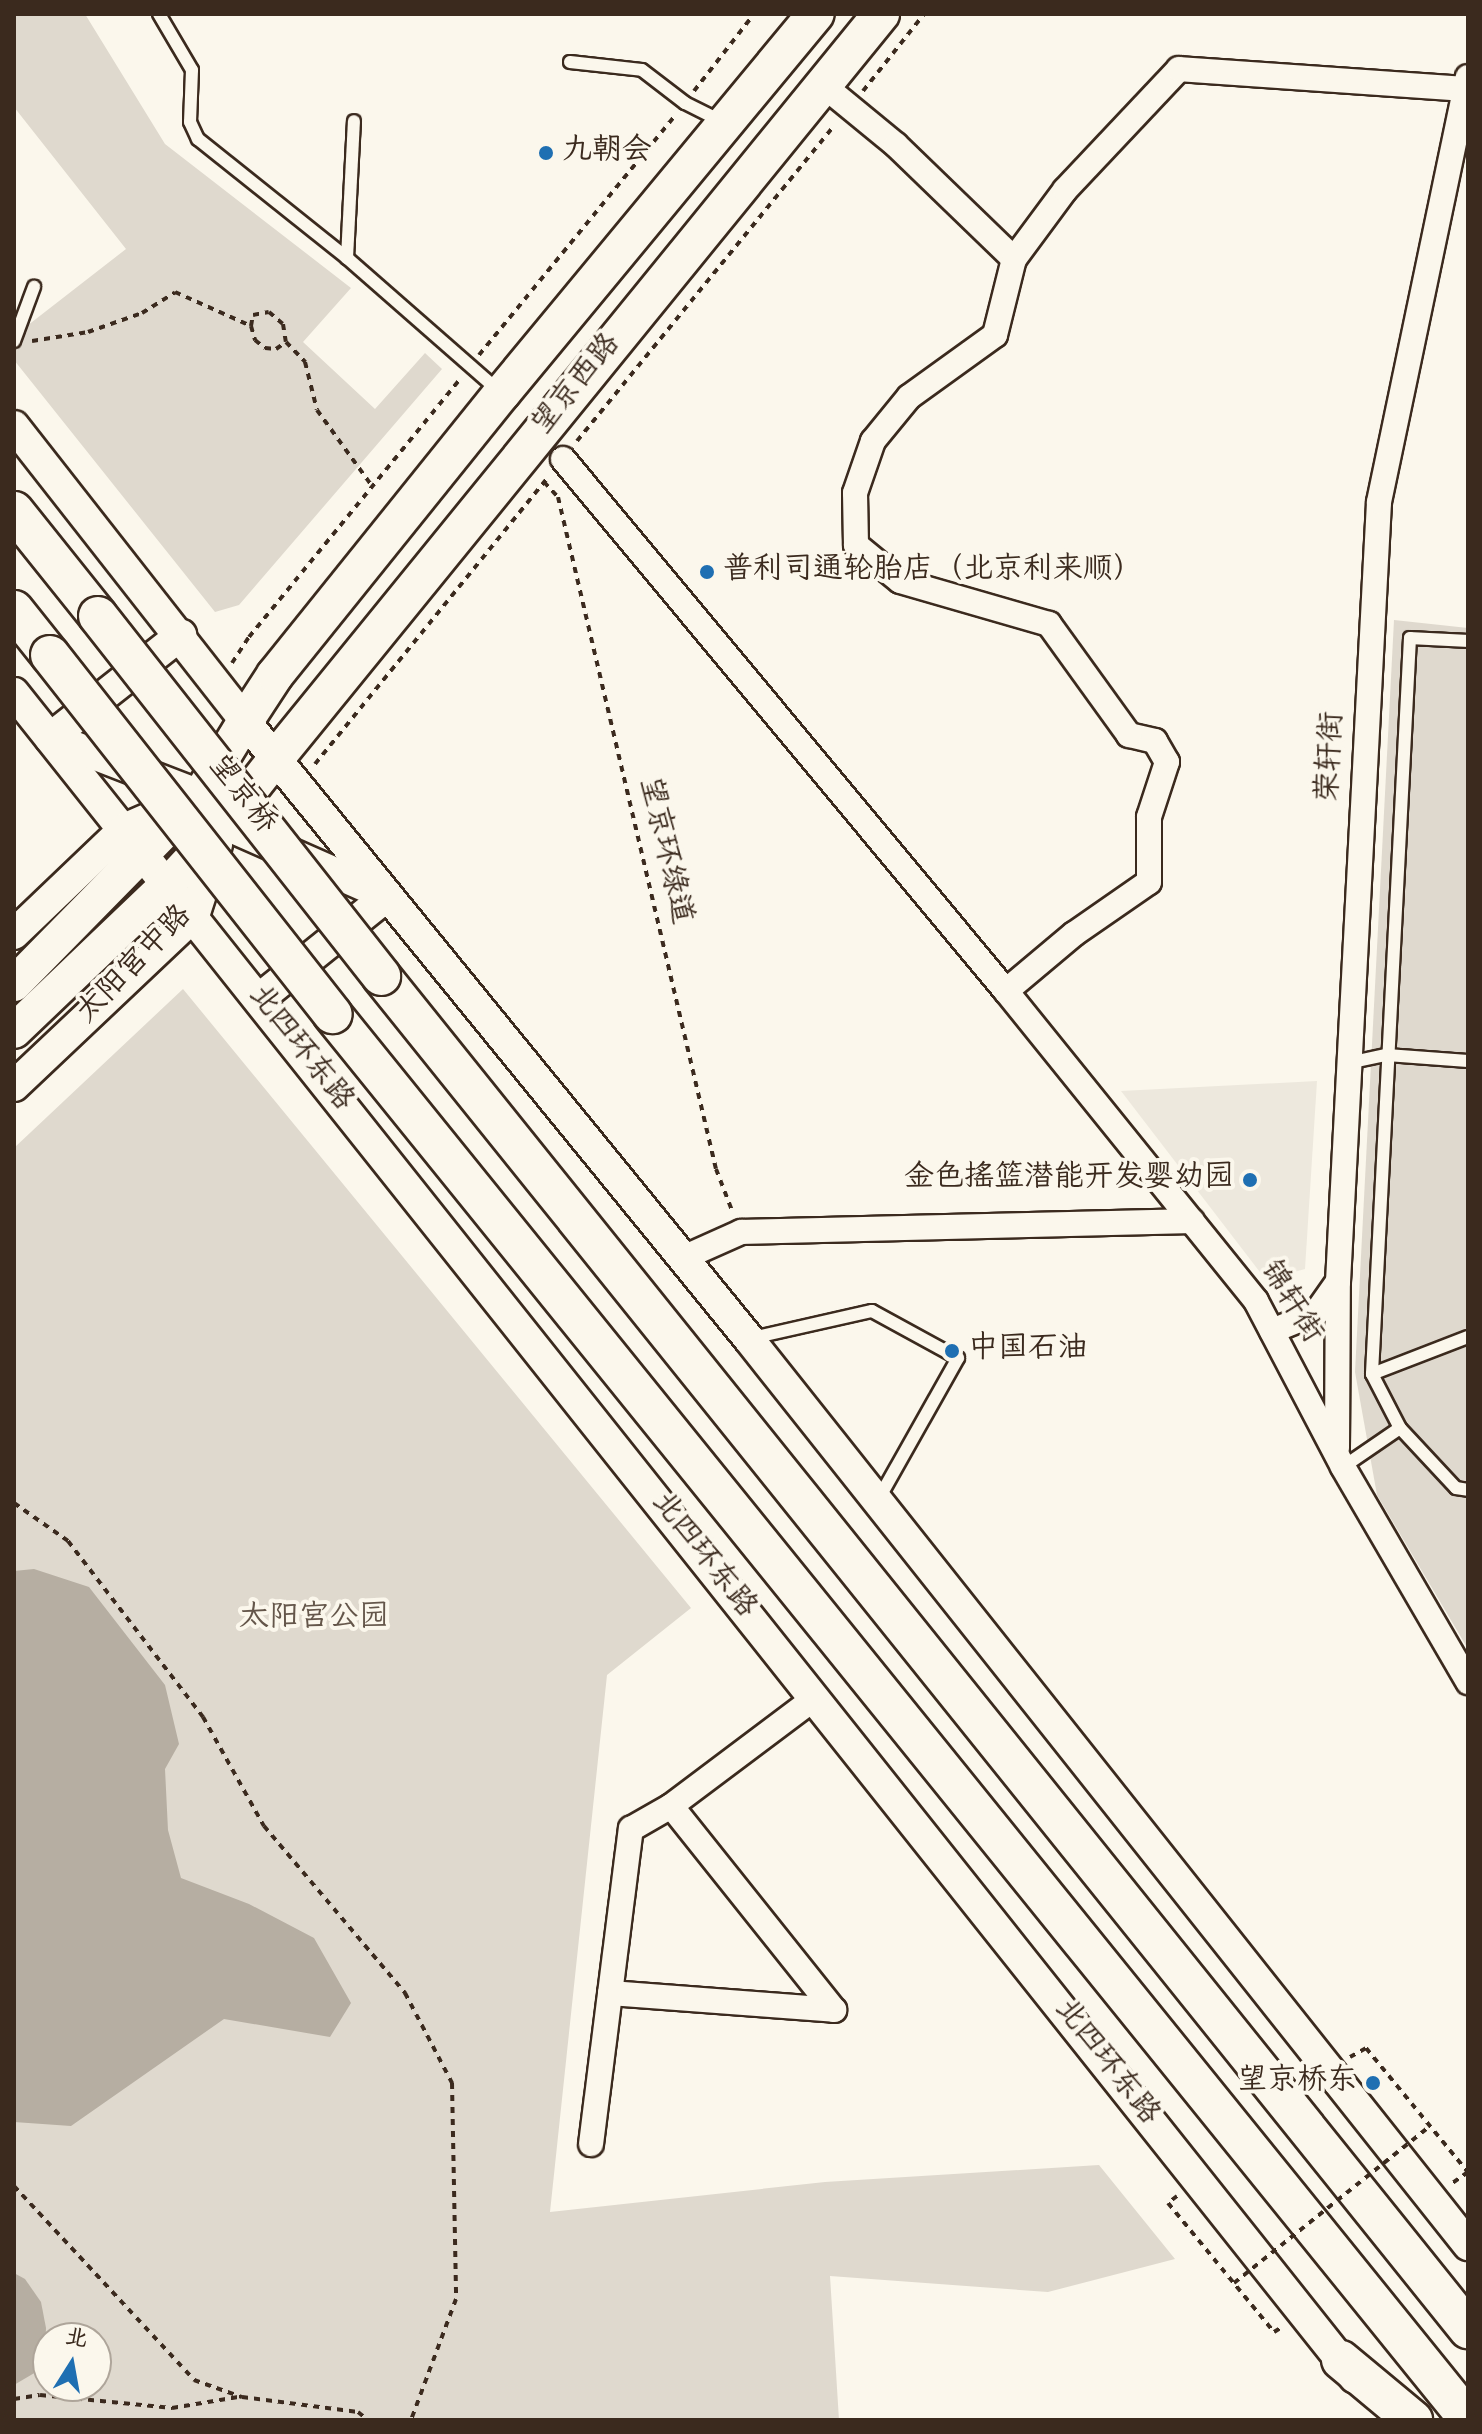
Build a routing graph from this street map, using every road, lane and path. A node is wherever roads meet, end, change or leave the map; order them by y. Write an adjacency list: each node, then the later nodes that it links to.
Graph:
1 (159, 14): 11 (lane)
2 (754, 14): 8 (path)
3 (815, 14): 10 (main road, 望京西路)
4 (881, 14): 7 (main road, 望京西路)
5 (570, 62): 8 (lane)
6 (1466, 83): 12 (street); 47 (street, 荣轩街)
7 (823, 85): 12 (street); 32 (main road, 望京西路)
8 (685, 103): 10 (lane); 18 (path)
9 (354, 121): 11 (lane)
10 (724, 123): 19 (main road, 望京西路)
11 (347, 258): 18 (lane)
12 (1014, 259): 41 (street)
13 (34, 287): 15 (lane)
14 (251, 326): 16 (path); 17 (path); 17 (path)
15 (14, 341)
16 (29, 341)
17 (286, 342): 23 (path)
18 (469, 368): 19 (lane); 23 (path)
19 (502, 393): 30 (main road, 望京西路)
20 (14, 426): 26 (street)
21 (563, 459): 41 (street, 锦轩街)
22 (544, 482): 50 (path, 望京环绿道)
23 (372, 486): 28 (path)
24 (14, 511): 74 (highway, 望京桥, bridge)
25 (14, 610): 43 (highway, 望京桥, bridge)
26 (181, 635): 28 (street); 31 (street)
27 (1468, 641): 45 (lane)
28 (218, 685): 30 (street)
29 (14, 693): 31 (street, 北四环东路)
30 (245, 721): 32 (street); 33 (main road)
31 (50, 738): 33 (street); 35 (street, 北四环东路)
32 (276, 758): 34 (main road, 太阳宫中路); 37 (street)
33 (200, 795): 34 (street); 35 (main road)
34 (224, 824): 36 (main road, 太阳宫中路); 37 (street); 38 (street, 太阳宫中路)
35 (135, 842): 36 (street, 北四环东路); 39 (street); 40 (main road)
36 (168, 884): 38 (street, 北四环东路); 44 (main road, 太阳宫中路)
37 (387, 896): 42 (street); 51 (street)
38 (194, 916): 42 (street, 北四环东路); 48 (street, 太阳宫中路)
39 (14, 934)
40 (14, 984)
41 (1006, 991): 49 (street, 锦轩街)
42 (259, 999): 63 (street, 北四环东路)
43 (332, 1014): 79 (highway, 北四环东路)
44 (14, 1031)
45 (1387, 1055): 46 (lane); 47 (lane); 56 (lane)
46 (1468, 1061)
47 (1348, 1063): 52 (street, 荣轩街)
48 (14, 1086)
49 (1192, 1221): 50 (street); 53 (street, 锦轩街)
50 (741, 1232): 51 (street)
51 (683, 1258): 55 (street)
52 (1338, 1282): 53 (street); 58 (street, 荣轩街)
53 (1272, 1331): 58 (street, 锦轩街)
54 (1468, 1337): 56 (lane)
55 (749, 1339): 60 (street); 60 (lane)
56 (1372, 1374): 57 (lane)
57 (1400, 1428): 58 (lane); 59 (lane)
58 (1340, 1458): 62 (street, 锦轩街)
59 (1468, 1490)
60 (877, 1501): 72 (street)
61 (14, 1503): 81 (path)
62 (1465, 1672)
63 (815, 1698): 64 (street); 76 (street, 北四环东路)
64 (671, 1806): 65 (street); 65 (street)
65 (610, 1993): 68 (street)
66 (1366, 2048): 67 (path)
67 (1430, 2126): 69 (path); 73 (path, bridge)
68 (591, 2144)
69 (1468, 2172)
70 (14, 2186): 77 (path)
71 (1168, 2203): 73 (path)
72 (1467, 2242)
73 (1234, 2283): 75 (path)
74 (1468, 2329)
75 (1274, 2332)
76 (1341, 2360): 82 (street, 北四环东路); 83 (highway)
77 (242, 2397): 78 (path); 80 (path)
78 (14, 2399)
79 (1468, 2419)
80 (368, 2420)
81 (411, 2420)
82 (1388, 2420)
83 (1413, 2420)

